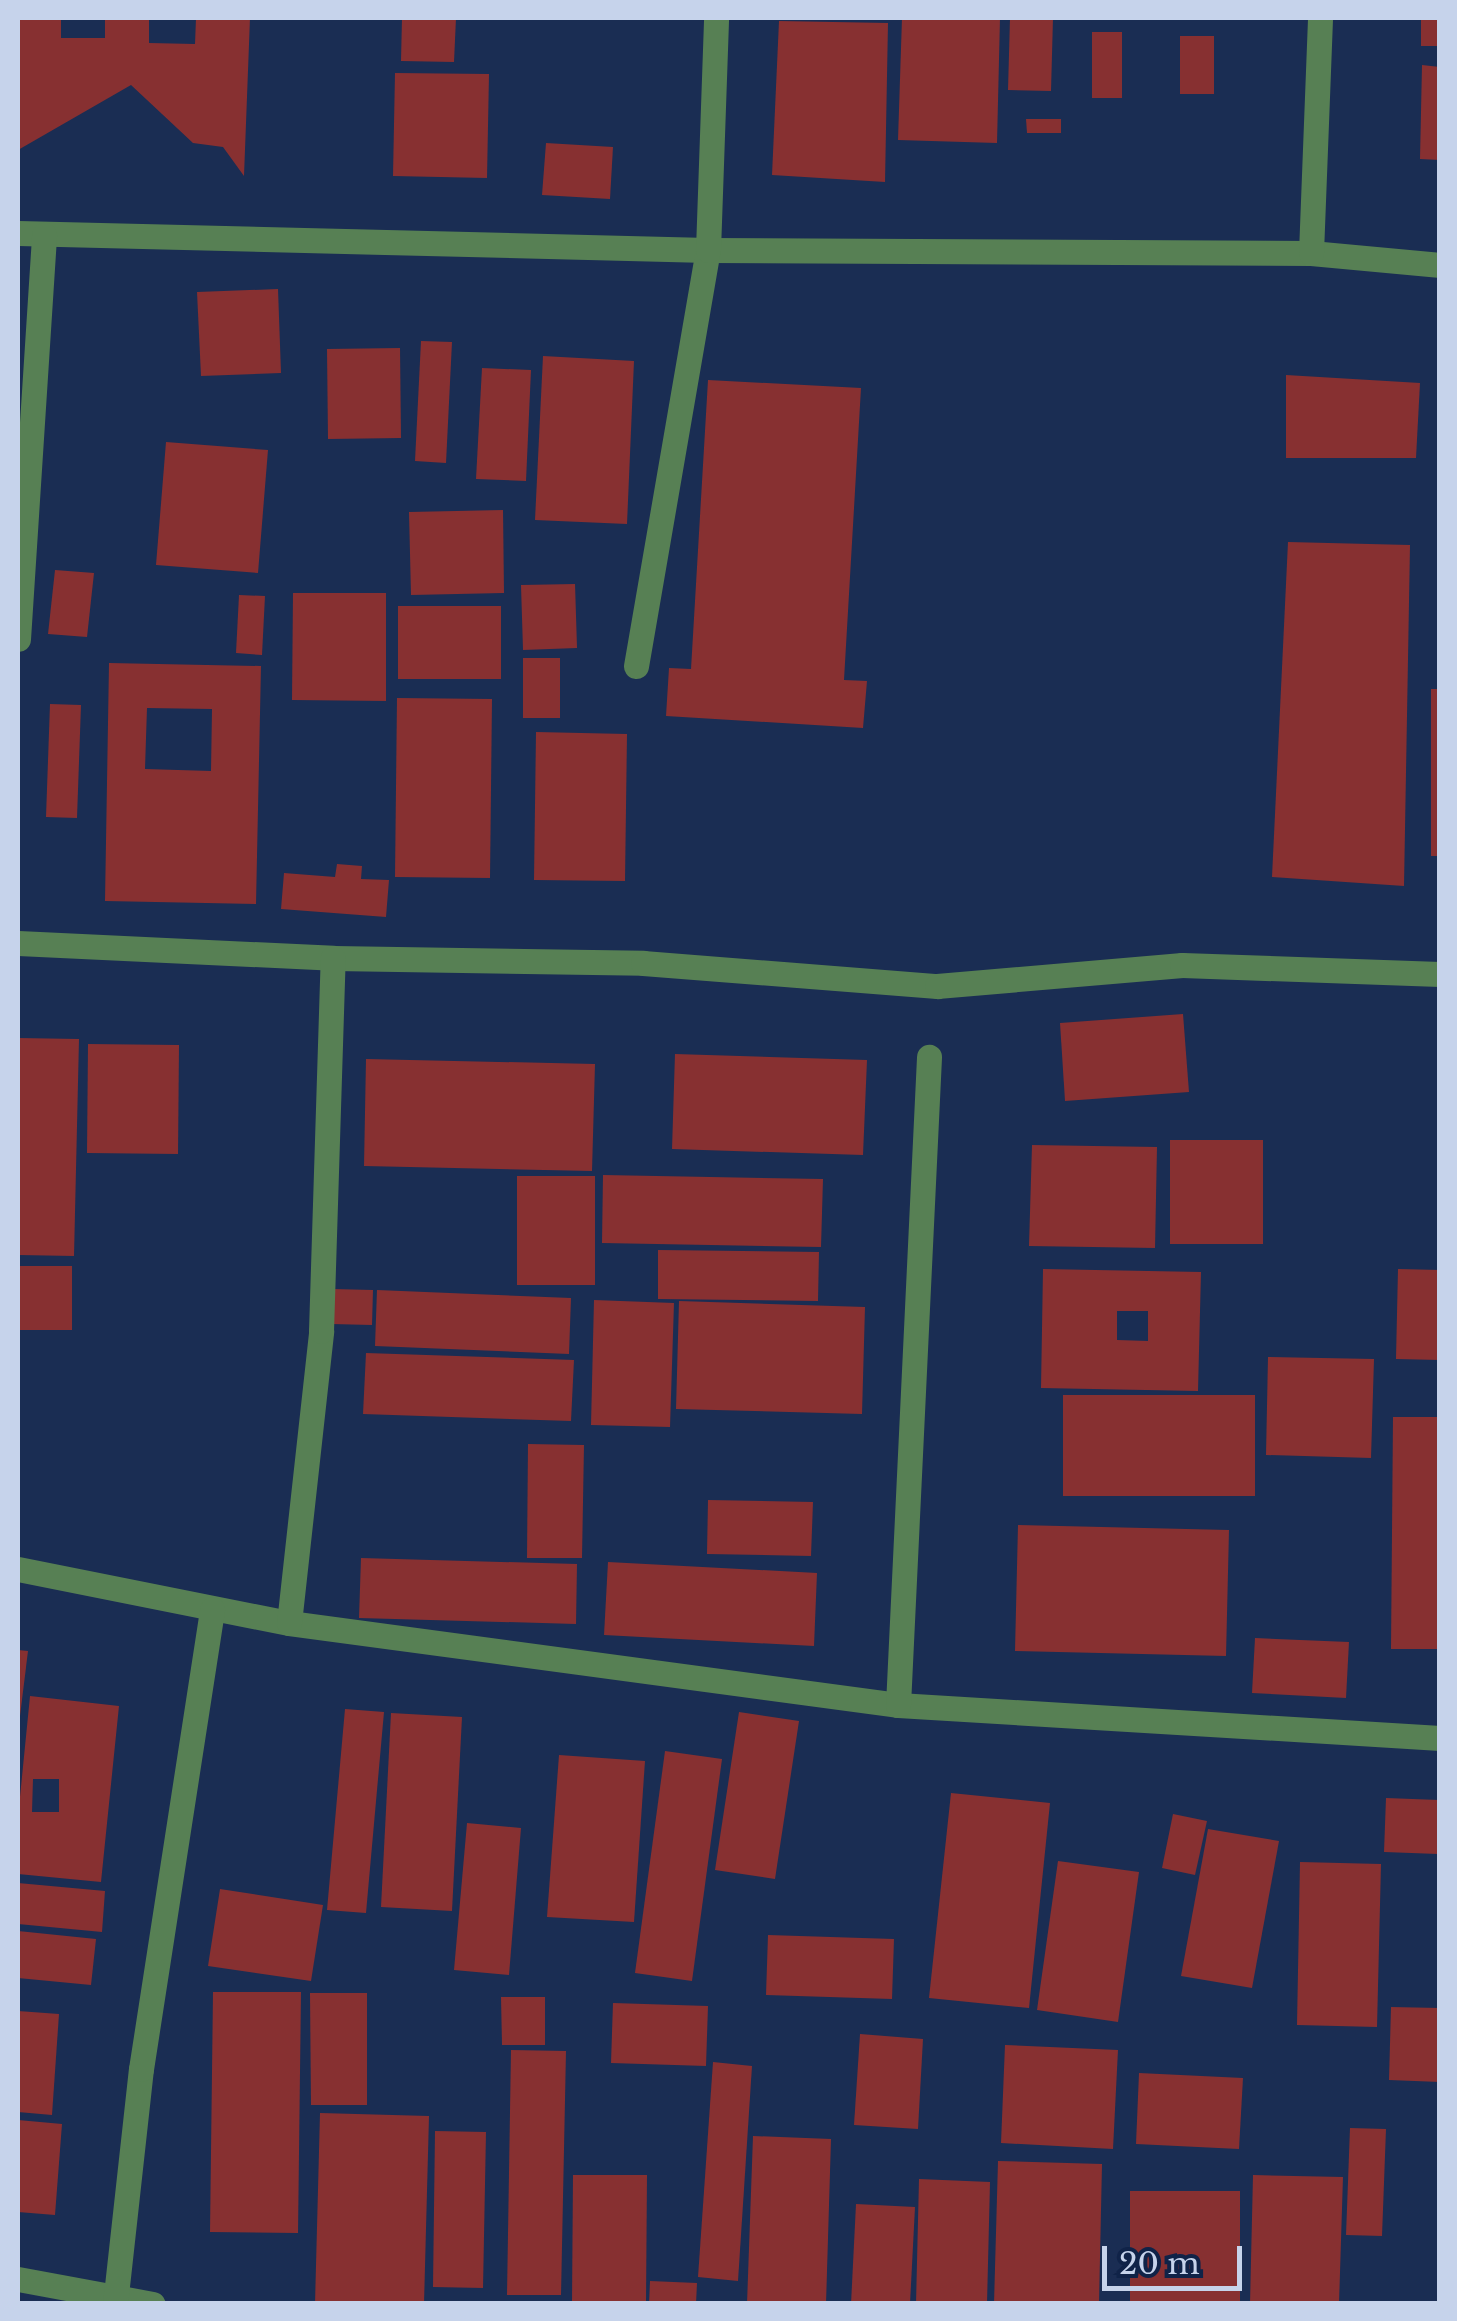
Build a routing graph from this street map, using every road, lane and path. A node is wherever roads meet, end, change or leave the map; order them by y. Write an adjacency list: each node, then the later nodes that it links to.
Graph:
1 (716, 18): 5 (street)
2 (1320, 18): 6 (street)
3 (18, 234): 4 (street)
4 (44, 234): 5 (street); 8 (street)
5 (708, 250): 6 (street); 9 (street)
6 (1312, 253): 7 (street)
7 (1440, 265)
8 (18, 639)
9 (636, 666)
10 (18, 943): 11 (street)
11 (333, 958): 12 (street); 16 (street)
12 (1440, 974)
13 (929, 1057): 17 (street)
14 (18, 1570): 15 (street)
15 (212, 1609): 16 (street); 20 (street)
16 (289, 1623): 17 (street)
17 (898, 1705): 18 (street)
18 (1440, 1738)
19 (18, 2279): 20 (street)
20 (116, 2300): 21 (street)
21 (153, 2304)

